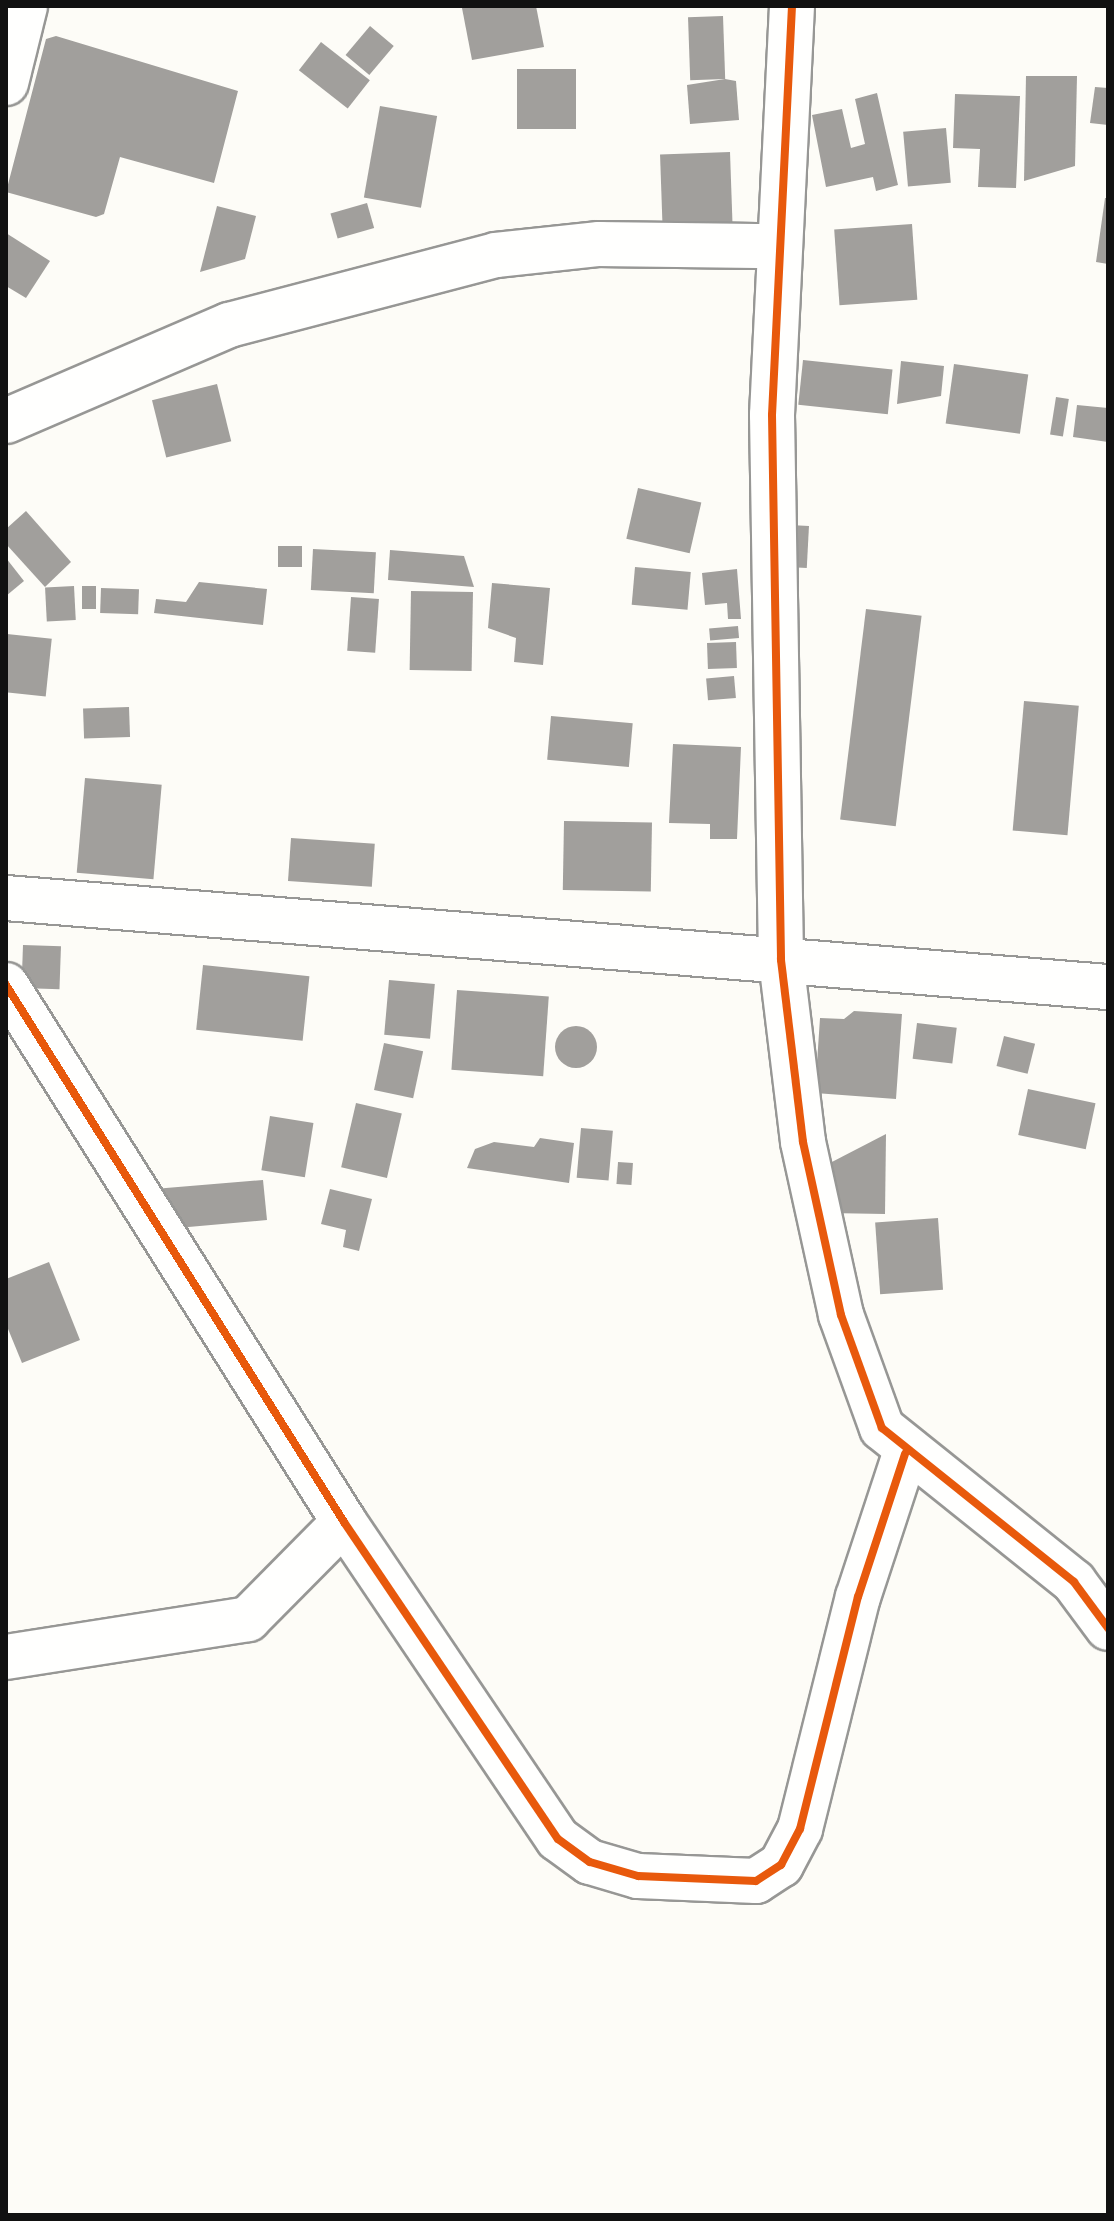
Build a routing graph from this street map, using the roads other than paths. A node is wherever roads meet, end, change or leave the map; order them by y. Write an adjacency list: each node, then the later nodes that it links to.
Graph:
1 (25, 6): 3 (street)
2 (792, 6): 4 (street)
3 (6, 83)
4 (775, 246): 5 (street); 7 (street)
5 (6, 421)
6 (6, 898): 7 (street)
7 (781, 960): 9 (street); 10 (street)
8 (6, 985): 11 (street)
9 (1108, 987)
10 (905, 1454): 11 (street); 12 (street)
11 (344, 1522): 13 (street)
12 (1108, 1628)
13 (6, 1657)

